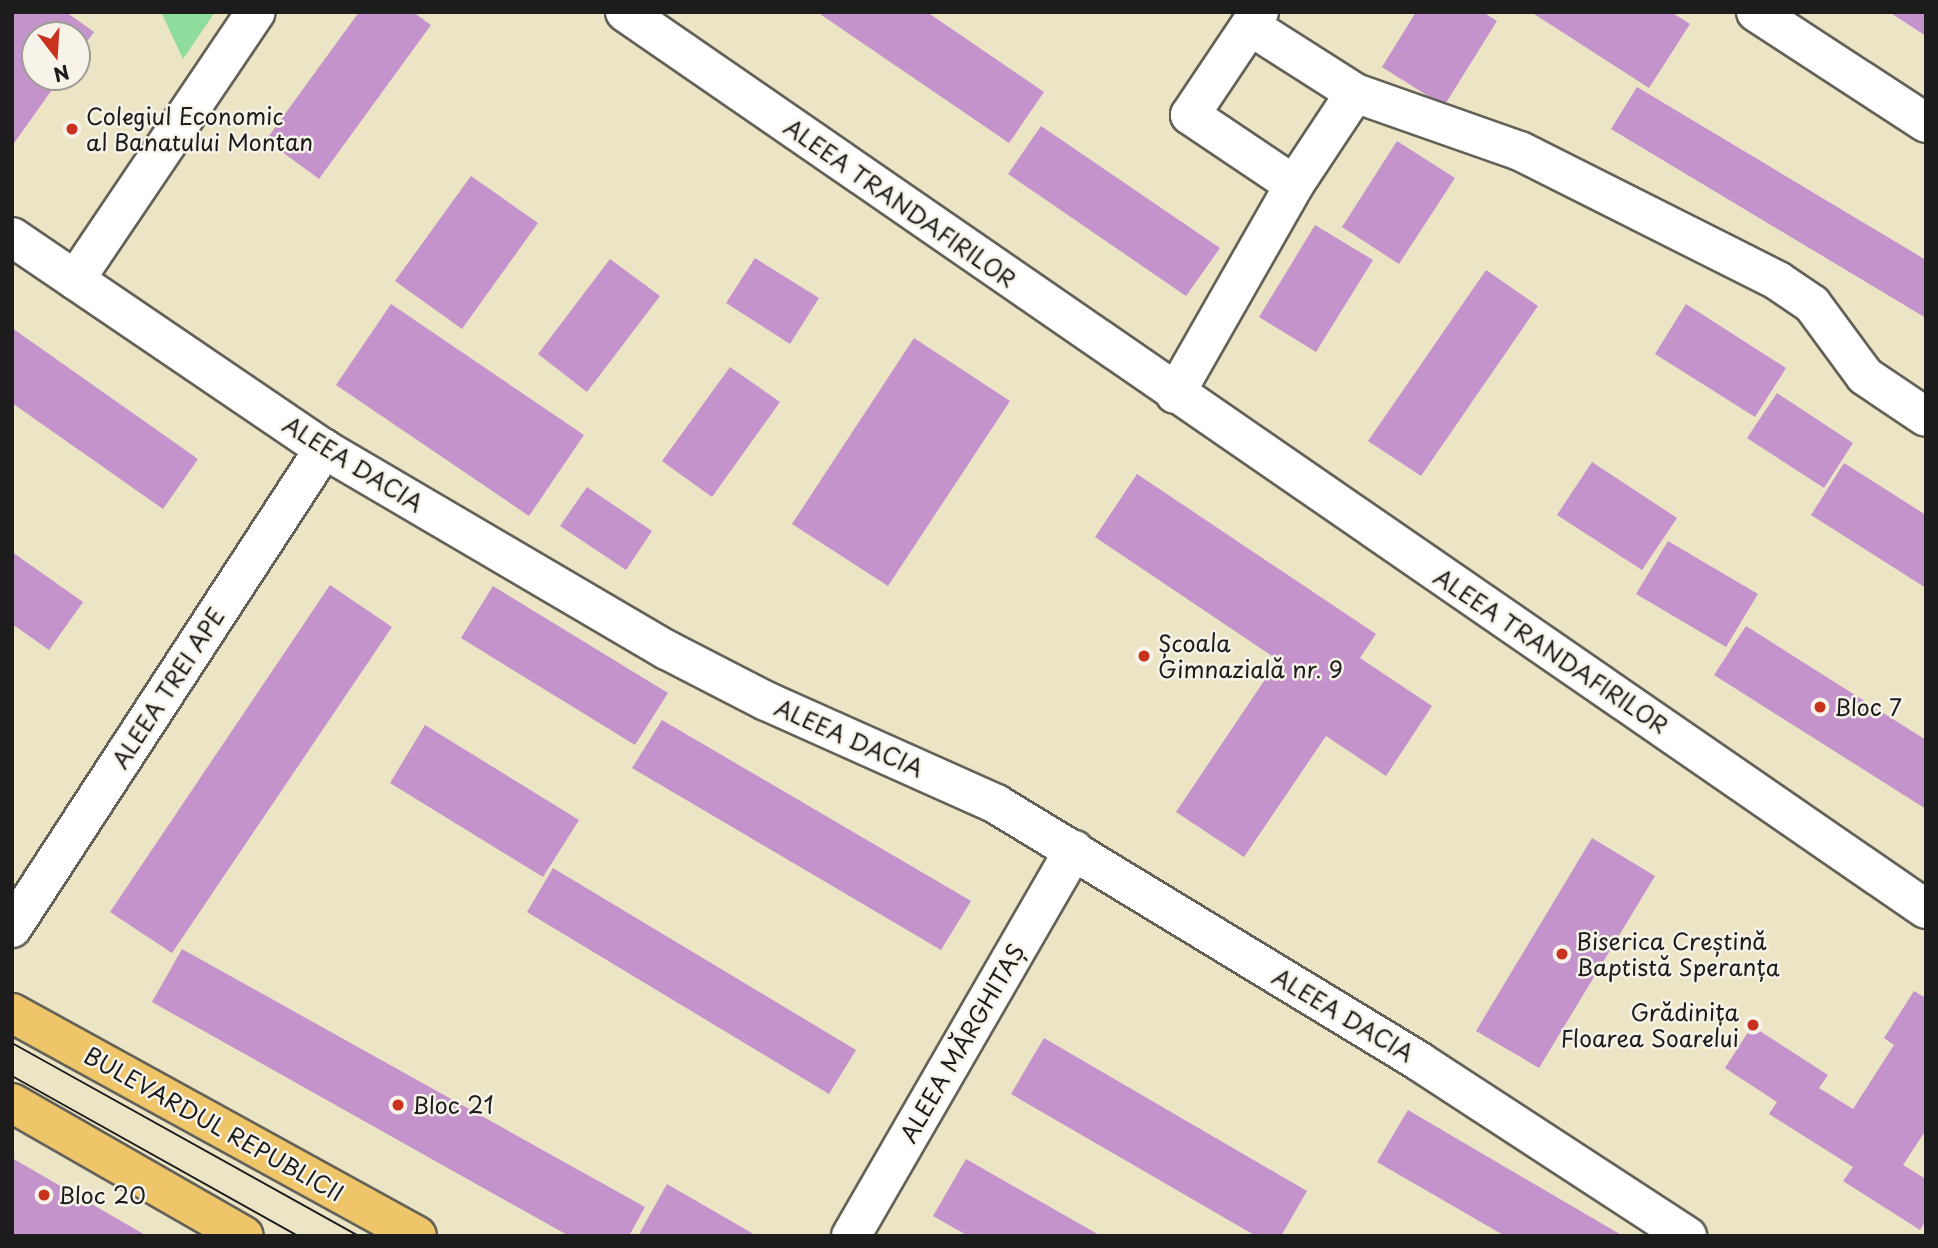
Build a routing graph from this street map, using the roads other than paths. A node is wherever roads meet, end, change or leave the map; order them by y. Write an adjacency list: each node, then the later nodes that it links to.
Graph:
1 (256, 12): 9 (street)
2 (625, 12): 10 (street, ALEEA TRANDAFIRILOR)
3 (1756, 12): 6 (street)
4 (1254, 19): 5 (street); 7 (street)
5 (1355, 93): 7 (street); 11 (street)
6 (1926, 122)
7 (1294, 185): 10 (street)
8 (12, 237): 9 (street, ALEEA DACIA)
9 (75, 280): 12 (street, ALEEA DACIA)
10 (1175, 394): 14 (street, ALEEA TRANDAFIRILOR)
11 (1926, 417)
12 (324, 449): 13 (street, ALEEA DACIA); 15 (street, ALEEA TREI APE)
13 (1074, 850): 20 (street, ALEEA MĂRGHITAȘ); 21 (street, ALEEA DACIA)
14 (1926, 909)
15 (12, 928)
16 (12, 1013): 19 (main road, BULEVARDUL REPUBLICII)
17 (12, 1103): 18 (main road)
18 (244, 1236)
19 (417, 1236)
20 (851, 1236)
21 (1687, 1236)

